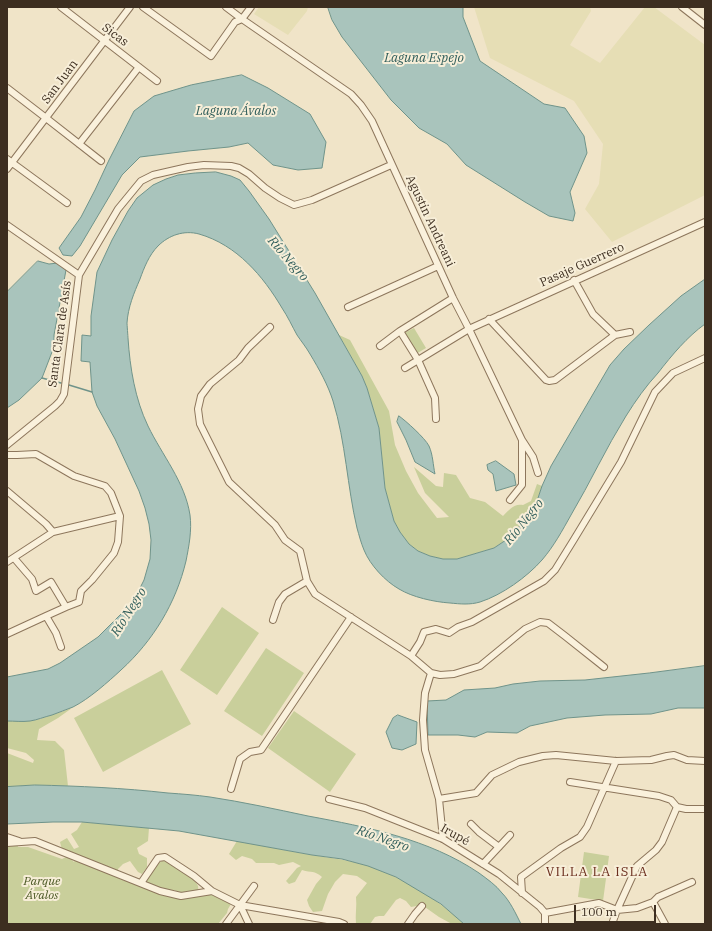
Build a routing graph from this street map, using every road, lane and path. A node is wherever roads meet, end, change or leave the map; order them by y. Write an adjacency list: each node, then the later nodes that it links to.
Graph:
1 (61, 7): 9 (street, Sicas)
2 (130, 7): 9 (street, San Juan)
3 (143, 7): 7 (street)
4 (226, 7): 7 (street, Agustín Andreani)
5 (250, 7): 7 (street)
6 (682, 7): 8 (street)
7 (242, 19): 17 (street, Agustín Andreani)
8 (705, 25)
9 (104, 41): 10 (street, Sicas); 13 (street, San Juan)
10 (138, 67): 11 (street, Sicas); 14 (street)
11 (157, 80)
12 (7, 88): 13 (street)
13 (46, 118): 14 (street); 15 (street, San Juan)
14 (79, 144): 16 (street)
15 (9, 161): 18 (street, San Juan); 19 (street)
16 (101, 161)
17 (391, 165): 22 (street, Agustín Andreani); 23 (street, Santa Clara de Asís)
18 (7, 169)
19 (67, 203)
20 (705, 222): 24 (street, Pasaje Guerrero)
21 (7, 225): 23 (street)
22 (438, 266): 25 (street, Agustín Andreani); 26 (street)
23 (79, 275): 39 (street, Santa Clara de Asís)
24 (574, 280): 27 (street, Pasaje Guerrero); 32 (street)
25 (453, 298): 29 (street, Agustín Andreani); 30 (street)
26 (348, 307)
27 (489, 319): 29 (street, Pasaje Guerrero); 32 (street)
28 (270, 327): 48 (street)
29 (469, 329): 35 (street, Pasaje Guerrero); 38 (street, Agustín Andreani)
30 (400, 331): 33 (street); 35 (street)
31 (630, 332): 32 (street)
32 (615, 335)
33 (380, 346)
34 (703, 359): 55 (street)
35 (418, 360): 36 (street, Pasaje Guerrero); 37 (street)
36 (405, 368)
37 (436, 419)
38 (522, 440): 41 (street); 43 (street, Agustín Andreani)
39 (7, 445)
40 (7, 455): 44 (street)
41 (538, 473)
42 (7, 491): 45 (street)
43 (510, 500)
44 (120, 516): 45 (street); 49 (street)
45 (53, 532): 46 (street)
46 (14, 558): 47 (street); 49 (street)
47 (7, 562)
48 (306, 581): 51 (street); 52 (street)
49 (66, 607): 50 (street)
50 (46, 616): 53 (street); 54 (street)
51 (351, 617): 55 (street); 61 (street)
52 (273, 620)
53 (7, 634)
54 (61, 647)
55 (411, 656): 57 (street)
56 (604, 667): 57 (street)
57 (431, 673): 64 (street)
58 (616, 761): 59 (street); 62 (street); 64 (street)
59 (705, 761)
60 (570, 782): 62 (street)
61 (231, 788)
62 (604, 788): 65 (street); 79 (street)
63 (329, 799): 70 (street, Irupé)
64 (439, 799): 70 (street)
65 (677, 807): 66 (street); 83 (street)
66 (705, 809)
67 (471, 824): 73 (street)
68 (510, 835): 73 (street)
69 (7, 837): 71 (street)
70 (442, 838): 74 (street, Irupé)
71 (21, 842): 72 (street); 76 (street)
72 (7, 843)
73 (499, 848): 74 (street)
74 (483, 864): 79 (street, Irupé)
75 (692, 882): 80 (street)
76 (141, 883): 78 (street); 78 (street)
77 (254, 886): 81 (street)
78 (212, 890): 81 (street)
79 (522, 894): 84 (street, Irupé)
80 (653, 902): 83 (street); 91 (street)
81 (240, 904): 85 (street); 86 (street); 87 (street)
82 (422, 906): 88 (street)
83 (617, 910): 84 (street); 90 (street)
84 (544, 913): 89 (street)
85 (226, 924)
86 (249, 924)
87 (344, 924)
88 (408, 924)
89 (545, 924)
90 (612, 924)
91 (665, 924)

